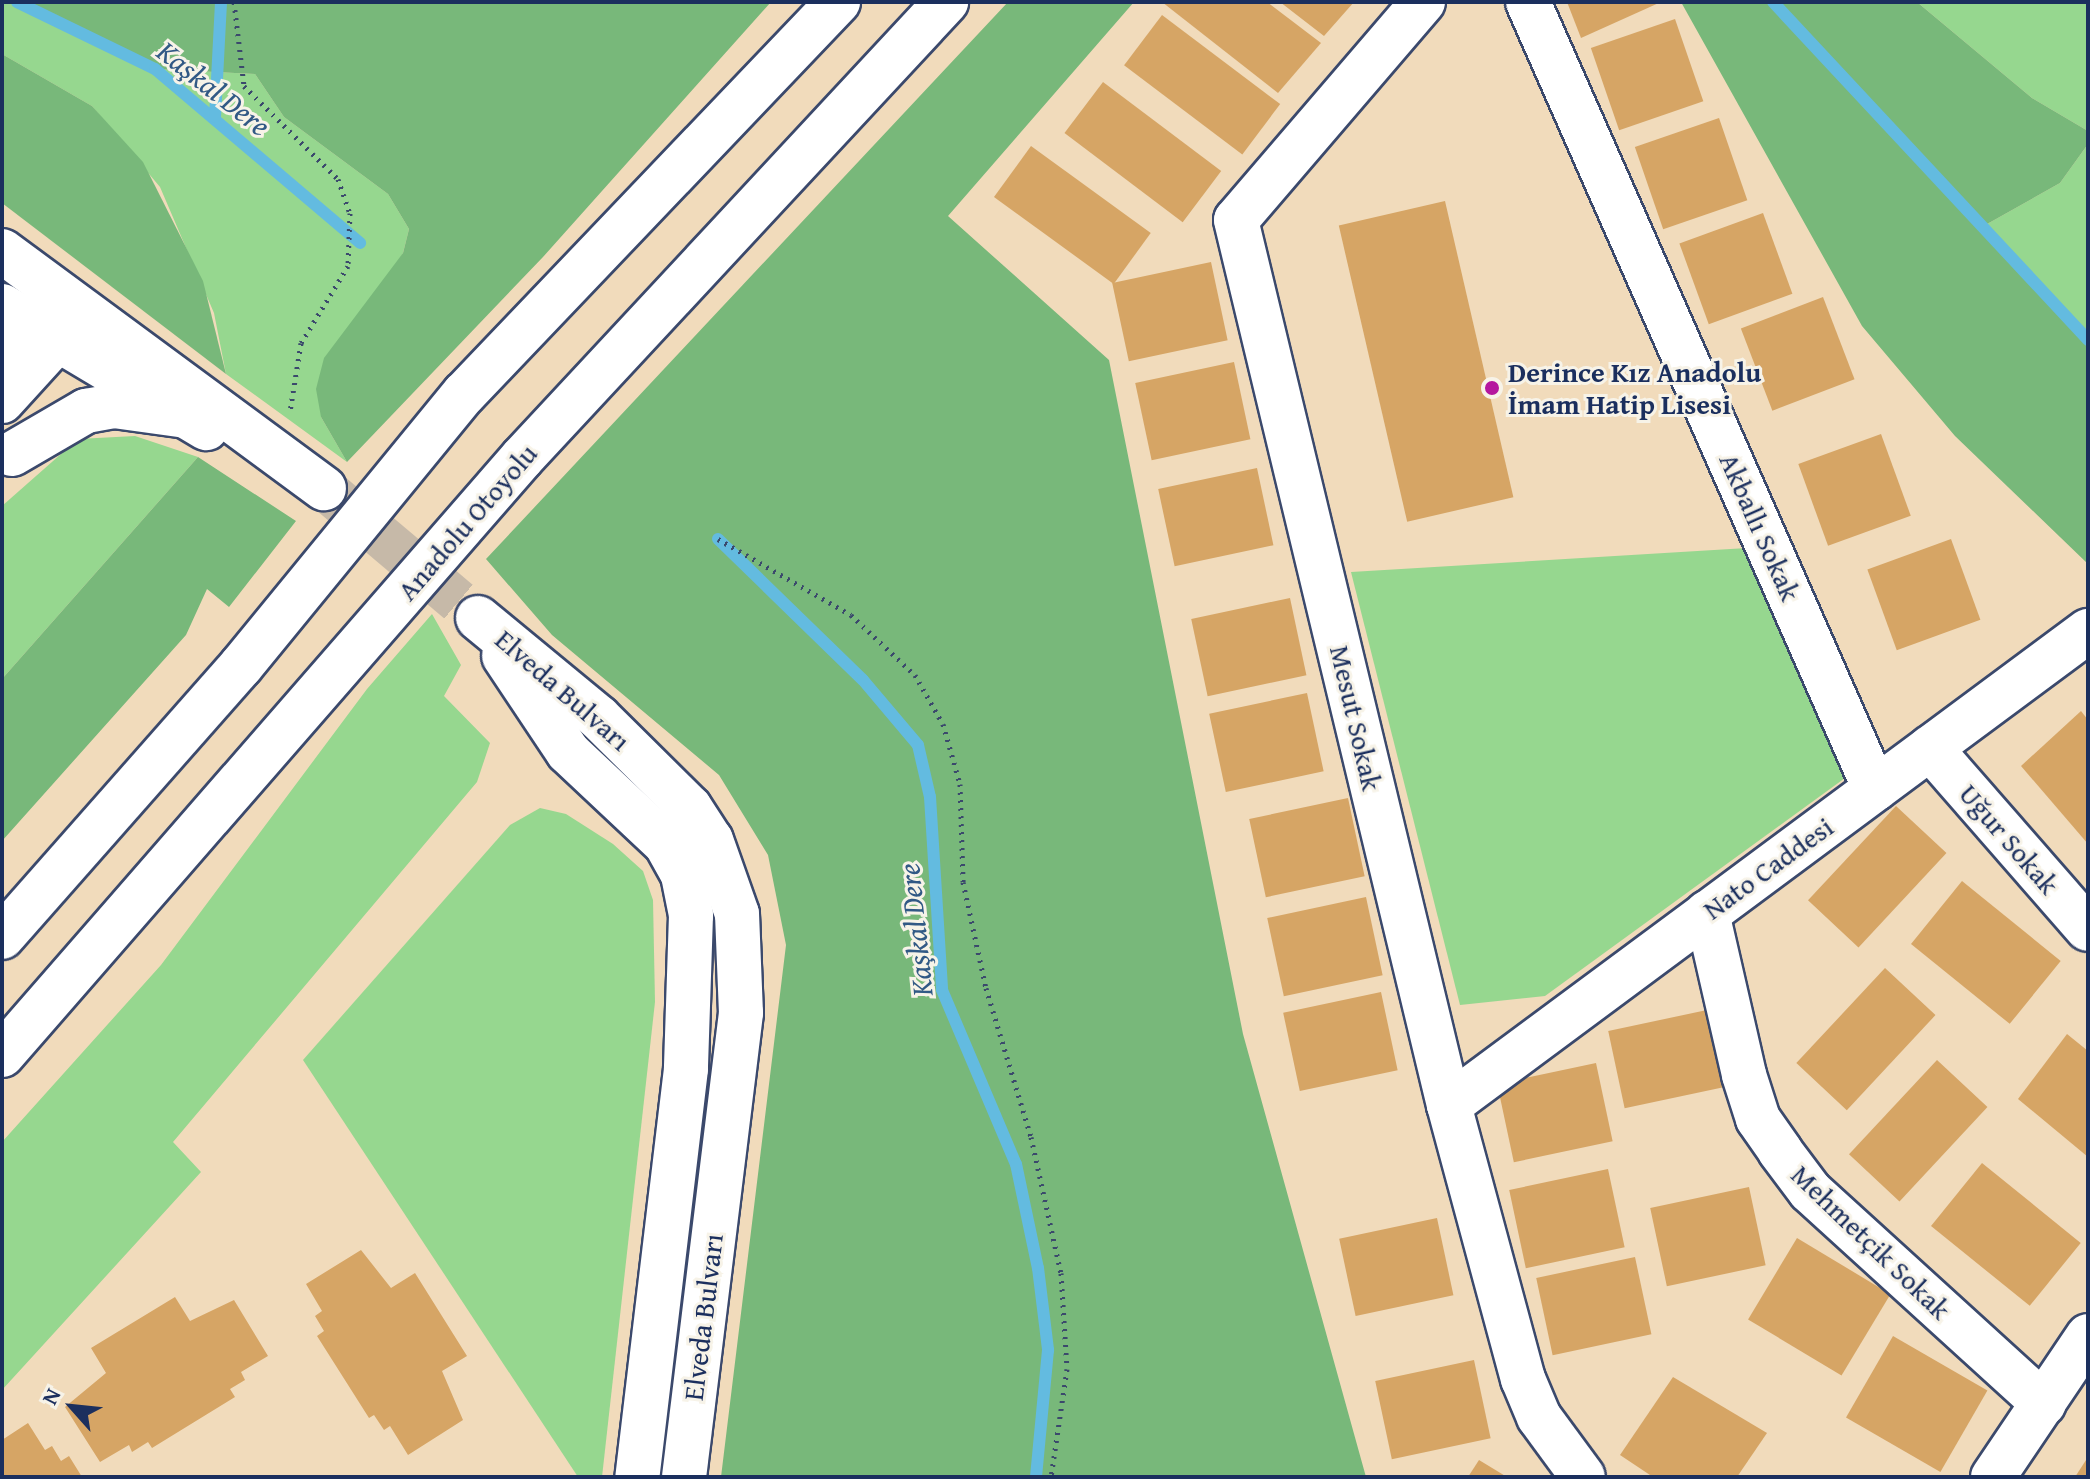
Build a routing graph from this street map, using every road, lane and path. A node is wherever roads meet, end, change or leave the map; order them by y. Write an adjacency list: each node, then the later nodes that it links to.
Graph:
1 (234, 2): 13 (path)
2 (838, 2): 21 (main road)
3 (946, 2): 22 (main road, Anadolu Otoyolu)
4 (1423, 2): 23 (main road, Mesut Sokak)
5 (1528, 2): 18 (main road, Akballı Sokak)
6 (2, 251): 9 (main road)
7 (2, 306): 9 (main road)
8 (2, 336): 10 (main road)
9 (86, 336): 11 (main road); 12 (main road); 13 (main road); 14 (main road)
10 (2, 375)
11 (2, 401)
12 (186, 416): 13 (main road); 14 (main road)
13 (282, 454)
14 (7, 460)
15 (718, 539): 28 (path)
16 (2088, 631): 17 (main road, Nato Caddesi)
17 (1930, 748): 18 (main road, Nato Caddesi); 20 (main road, Uğur Sokak)
18 (1875, 789): 19 (main road, Nato Caddesi)
19 (1707, 913): 23 (main road, Nato Caddesi); 25 (main road, Mehmetçik Sokak)
20 (2088, 929)
21 (2, 937)
22 (2, 1055)
23 (1449, 1105): 29 (main road, Mesut Sokak)
24 (2088, 1336): 25 (main road)
25 (2044, 1404): 30 (main road)
26 (637, 1477): 27 (main road, Elveda Bulvarı)
27 (684, 1477)
28 (1051, 1477)
29 (1583, 1477)
30 (1993, 1477)

